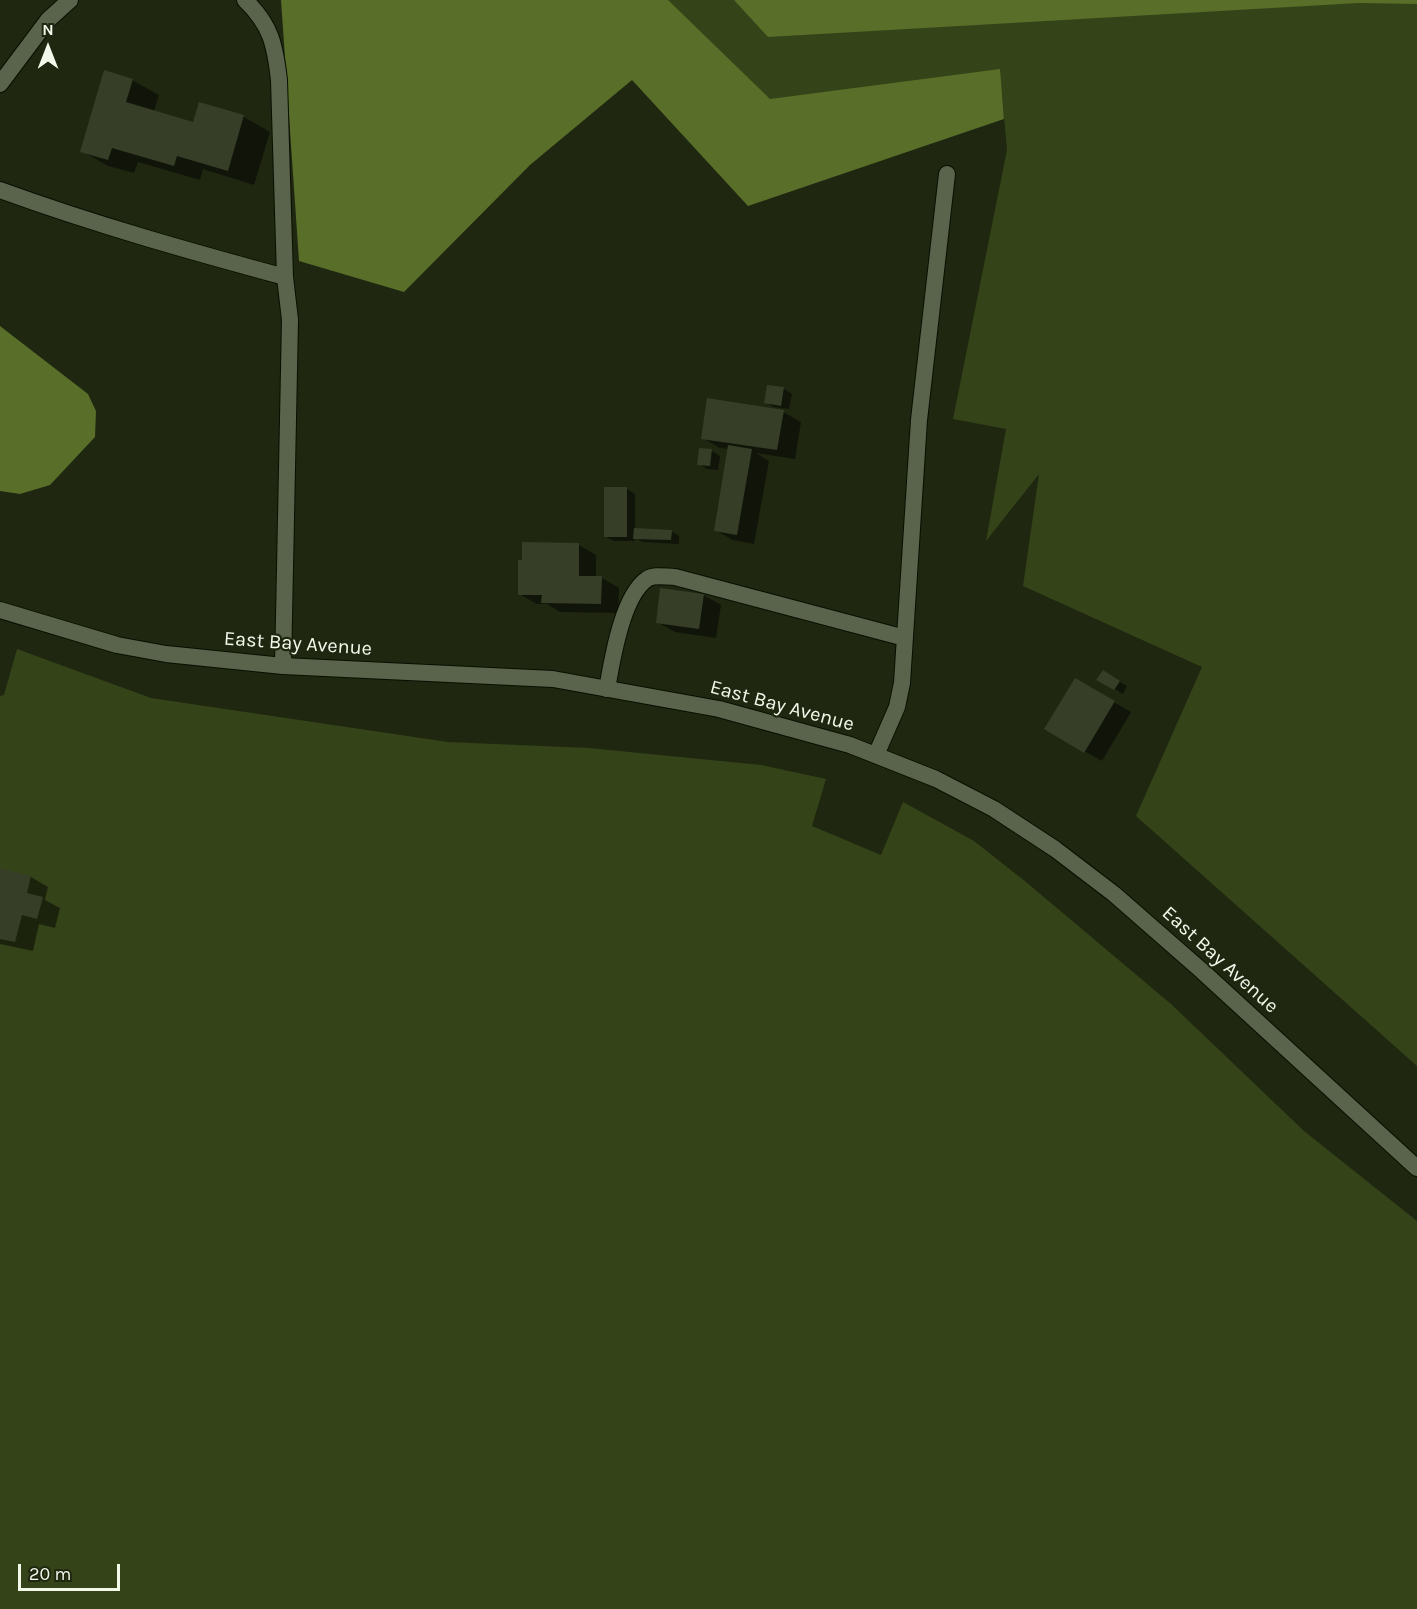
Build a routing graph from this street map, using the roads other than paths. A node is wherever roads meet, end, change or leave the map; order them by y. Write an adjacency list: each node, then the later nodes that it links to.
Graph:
1 (70, 0): 3 (street)
2 (245, 0): 6 (street)
3 (0, 84)
4 (947, 174): 8 (street)
5 (0, 190): 6 (street)
6 (285, 277): 9 (street)
7 (0, 610): 9 (street, East Bay Avenue)
8 (905, 639): 10 (street); 11 (street)
9 (283, 666): 10 (street, East Bay Avenue)
10 (607, 689): 11 (street, East Bay Avenue)
11 (876, 755): 12 (street, East Bay Avenue)
12 (1417, 1168)

